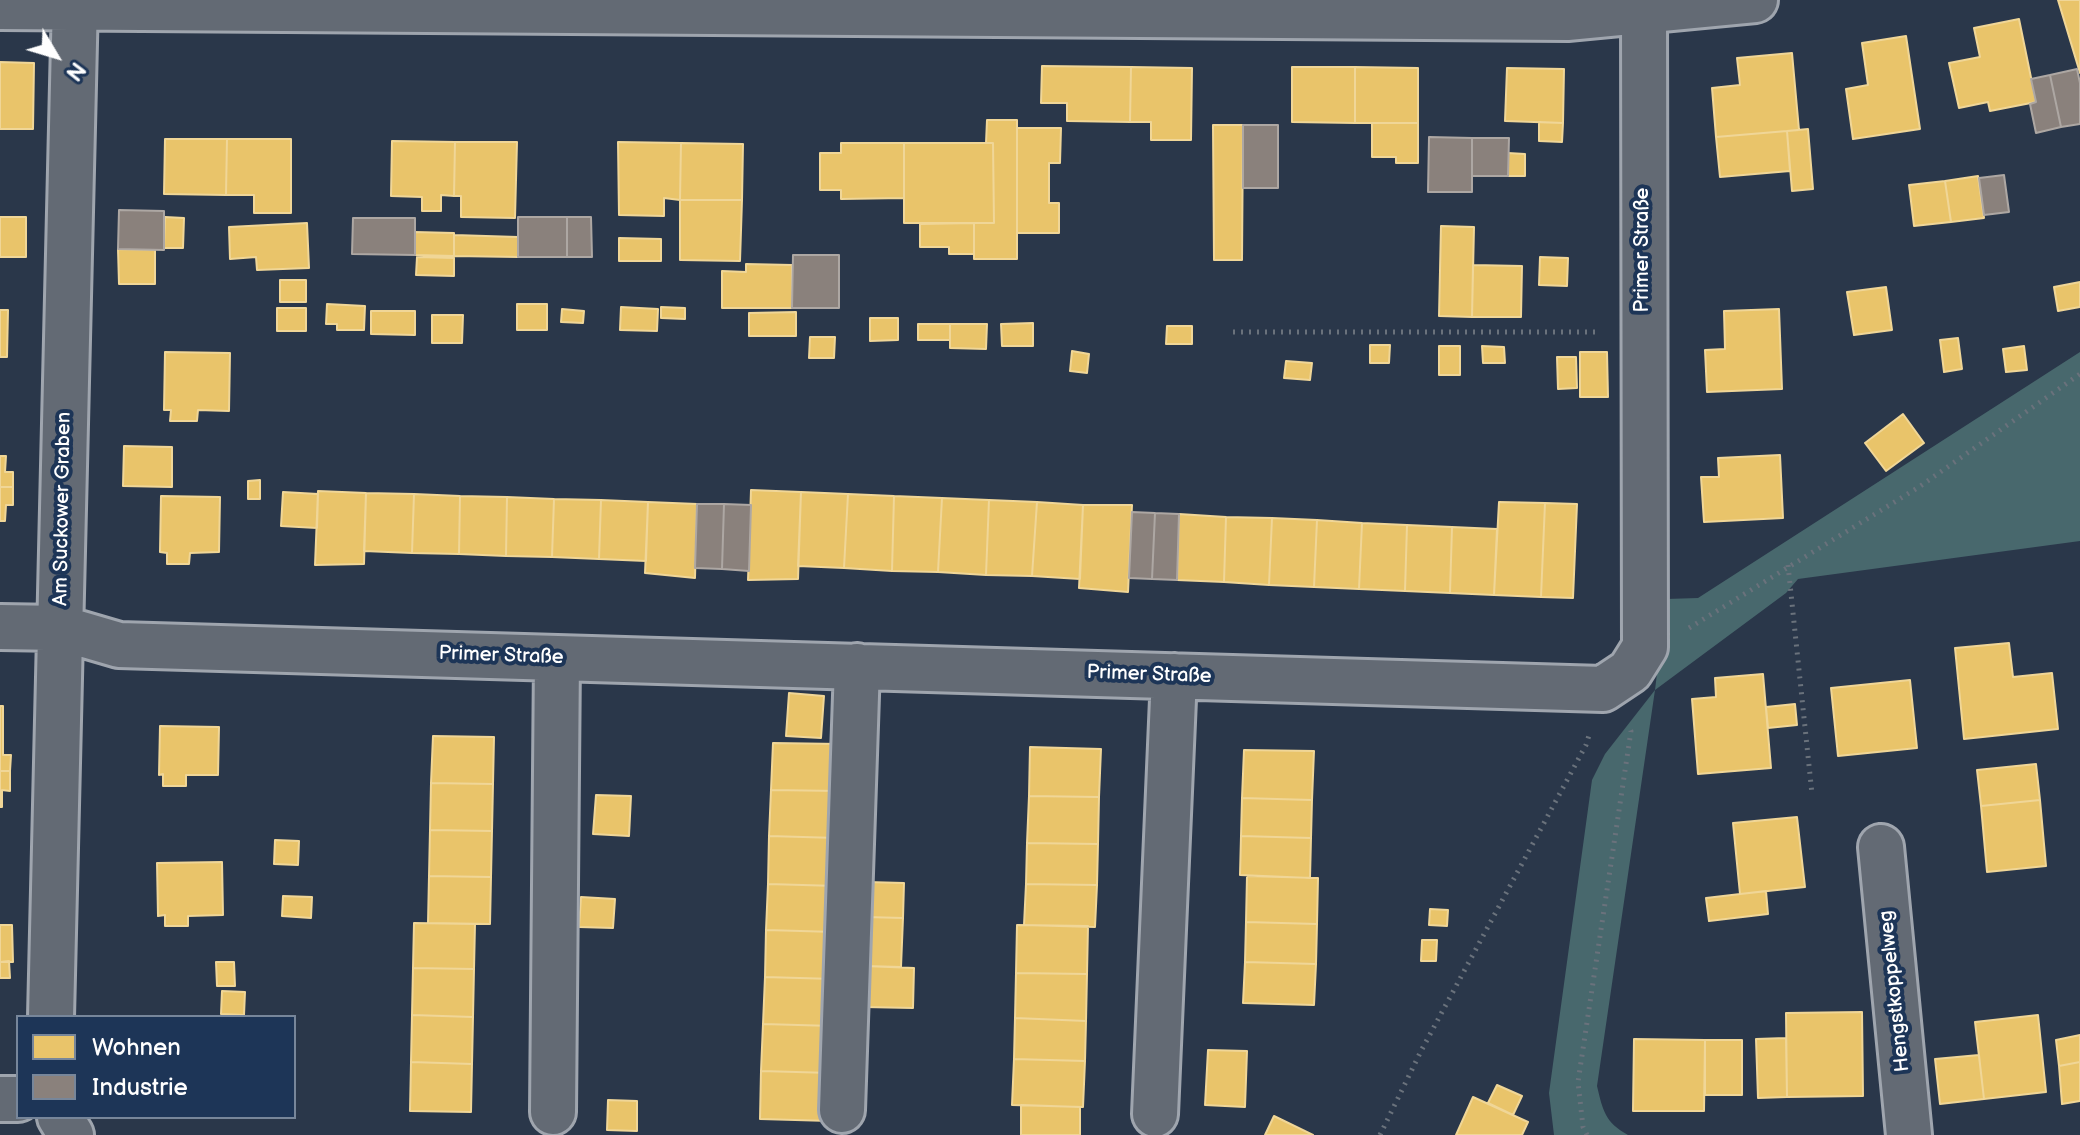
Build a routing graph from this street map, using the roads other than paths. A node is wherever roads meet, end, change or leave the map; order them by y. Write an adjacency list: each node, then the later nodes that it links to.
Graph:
1 (1755, 0): 3 (street)
2 (75, 4): 3 (street); 4 (street); 6 (street, Am Suckower Graben)
3 (1643, 5): 9 (street, Primer Straße)
4 (0, 7)
5 (0, 627): 6 (street, Primer Straße)
6 (61, 628): 7 (street, Primer Straße); 11 (street, Am Suckower Graben)
7 (557, 658): 8 (street, Primer Straße); 13 (street)
8 (857, 666): 9 (street, Primer Straße); 12 (street)
9 (1174, 676): 14 (street)
10 (1881, 847): 15 (street, Hengstkoppelweg)
11 (51, 1015)
12 (842, 1110)
13 (553, 1112)
14 (1155, 1114)
15 (1909, 1135)

